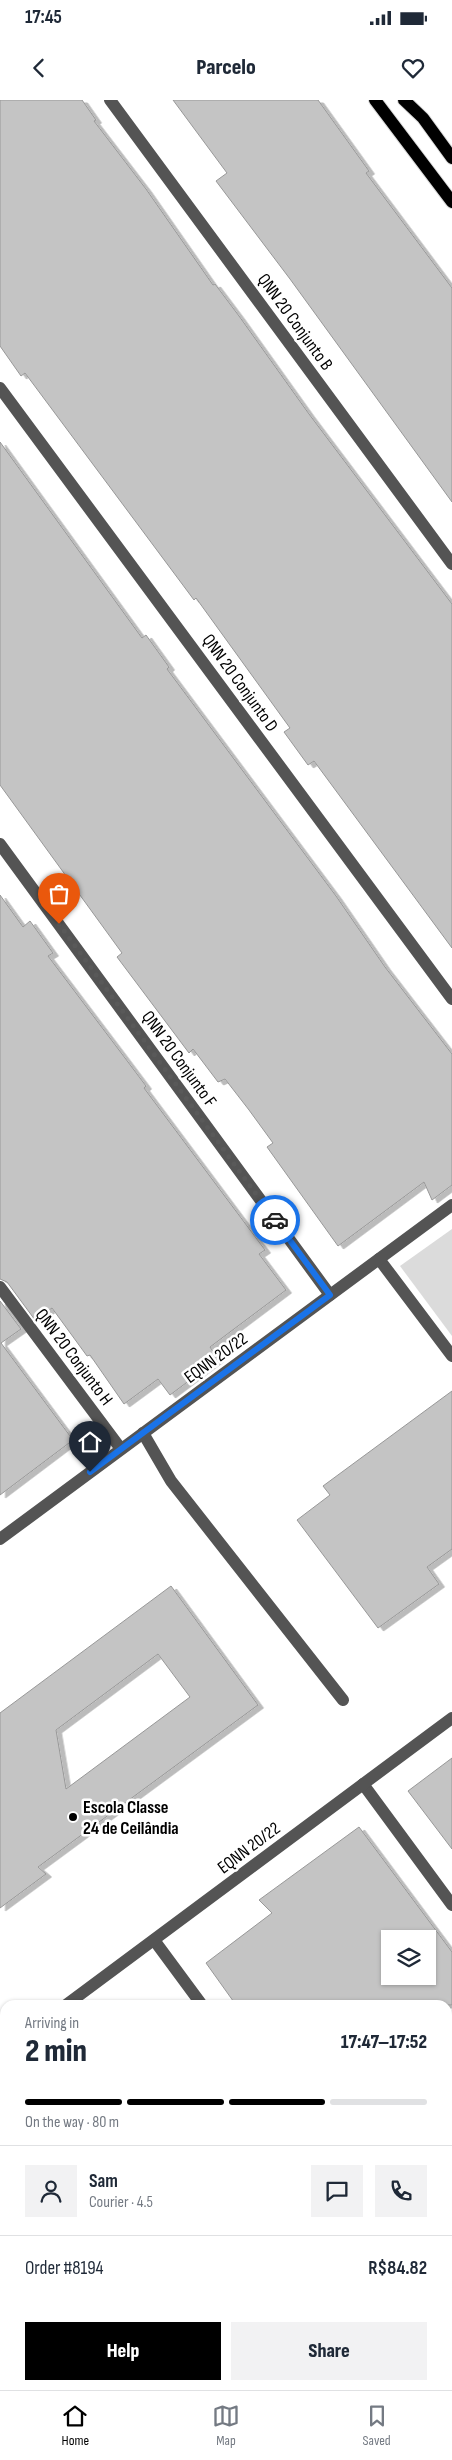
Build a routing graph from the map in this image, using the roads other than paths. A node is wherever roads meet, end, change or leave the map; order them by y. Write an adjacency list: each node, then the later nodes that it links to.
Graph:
1 (110, 100): 7 (street, QNN 20 Conjunto B)
2 (375, 100): 5 (main road)
3 (404, 100): 4 (main road)
4 (452, 158)
5 (452, 202)
6 (0, 388): 9 (street, QNN 20 Conjunto D)
7 (452, 564)
8 (0, 844): 13 (street, QNN 20 Conjunto F)
9 (452, 999)
10 (452, 1205): 11 (street, EQNN 20/22)
11 (379, 1259): 13 (street, EQNN 20/22); 14 (street)
12 (0, 1287): 16 (street, QNN 20 Conjunto H)
13 (330, 1295): 15 (street, EQNN 20/22)
14 (452, 1356)
15 (143, 1433): 16 (street, EQNN 20/22); 18 (street)
16 (121, 1449): 17 (street, EQNN 20/22)
17 (0, 1538)
18 (343, 1700)
19 (452, 1718): 20 (street, EQNN 20/22)
20 (363, 1784): 21 (street); 22 (street, EQNN 20/22)
21 (452, 1905)
22 (154, 1940): 23 (street, EQNN 20/22); 24 (street)
23 (73, 2000)
24 (198, 2000)

